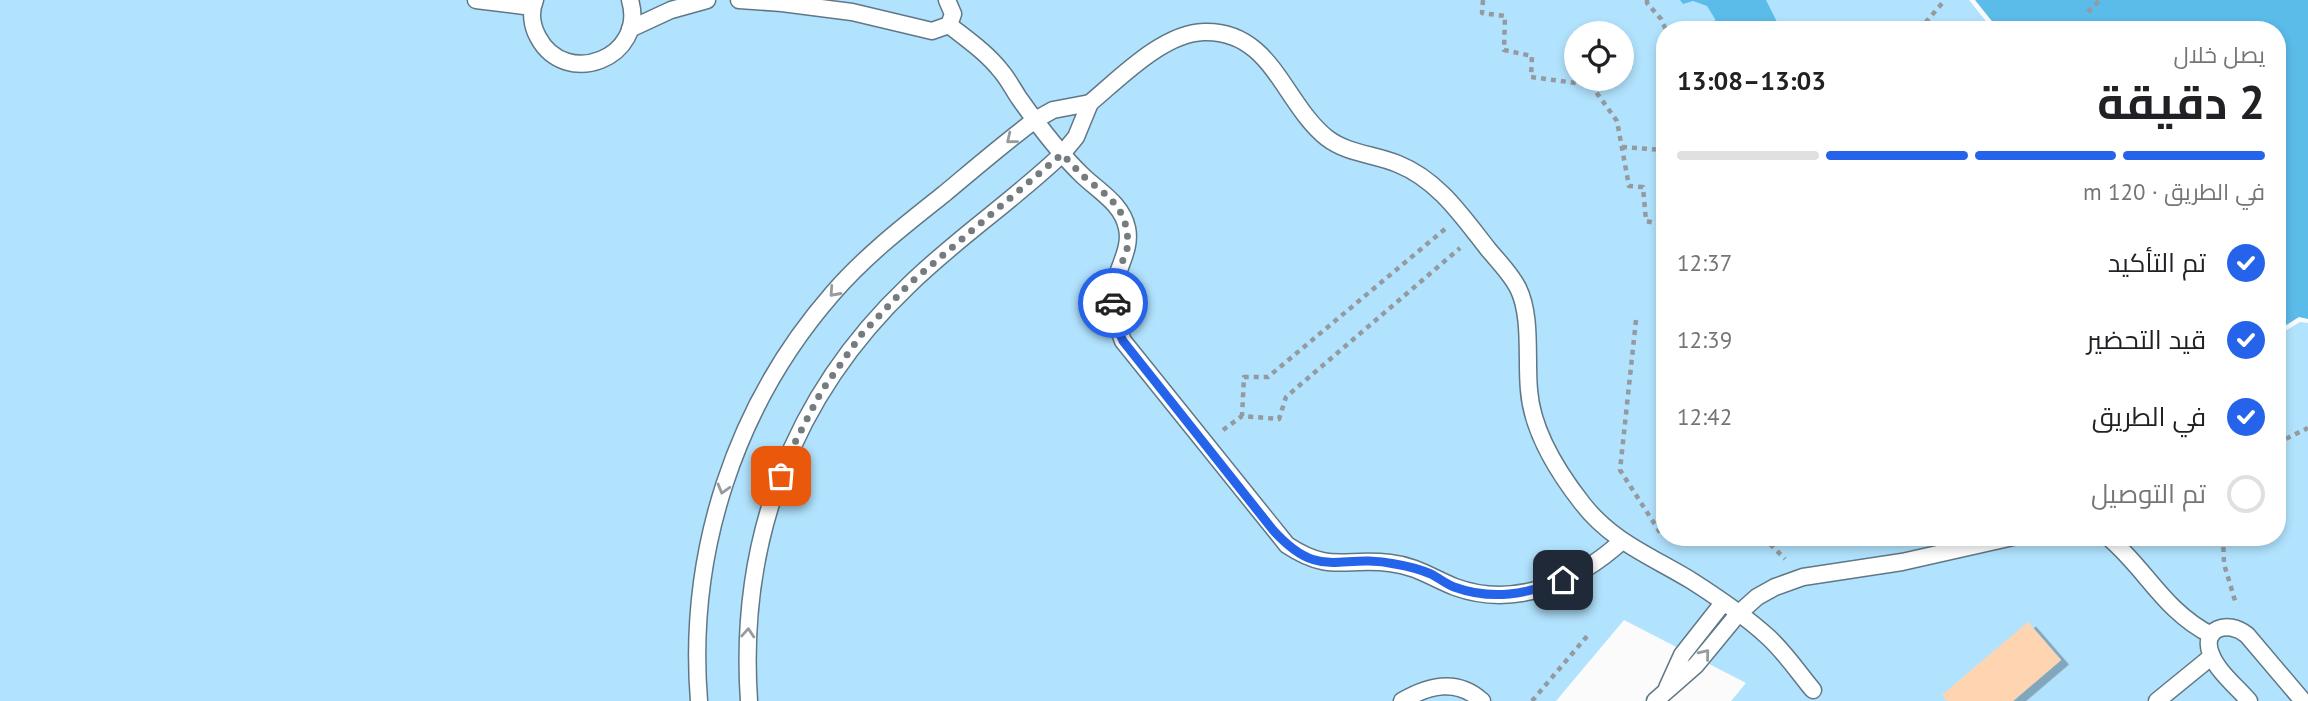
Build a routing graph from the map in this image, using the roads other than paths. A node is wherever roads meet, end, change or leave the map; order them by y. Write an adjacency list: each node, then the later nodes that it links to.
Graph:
1 (476, 0): 6 (lane)
2 (630, 0): 8 (lane)
3 (707, 0): 8 (lane)
4 (739, 0): 7 (lane)
5 (947, 0): 7 (lane)
6 (533, 3): 8 (lane)
7 (950, 26): 10 (lane)
8 (630, 29)
9 (1090, 103): 10 (lane); 11 (lane); 12 (lane)
10 (1035, 120): 11 (lane); 21 (lane, one-way to 21)
11 (1062, 154): 12 (lane); 22 (lane, one-way to 11)
12 (1622, 541): 15 (lane)
13 (1974, 546): 16 (lane)
14 (2119, 546): 17 (lane)
15 (1723, 603): 16 (lane); 19 (lane)
16 (1738, 614): 19 (lane, one-way to 16); 20 (lane)
17 (2211, 635): 18 (lane); 28 (lane)
18 (2211, 656): 26 (lane); 27 (lane)
19 (1667, 689): 25 (lane)
20 (1813, 690)
21 (699, 701)
22 (749, 701)
23 (1402, 701): 24 (lane)
24 (1482, 701)
25 (1655, 701)
26 (2157, 701)
27 (2249, 701)
28 (2303, 701)

